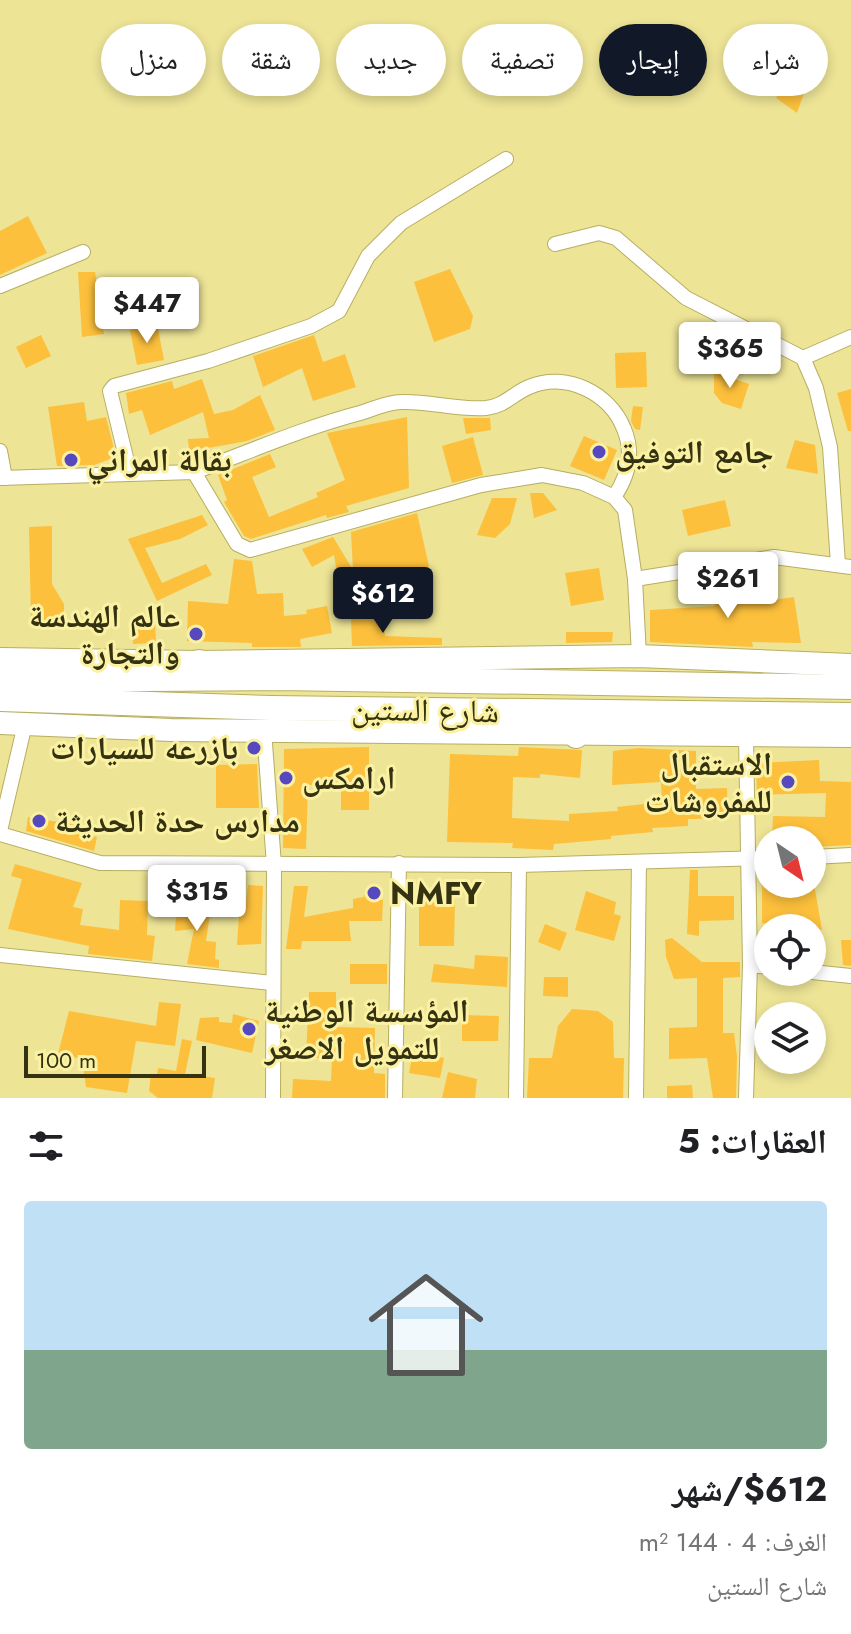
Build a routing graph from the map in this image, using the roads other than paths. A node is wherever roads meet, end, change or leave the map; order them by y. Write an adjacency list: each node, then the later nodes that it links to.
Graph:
1 (506, 159): 9 (street)
2 (555, 244): 6 (street)
3 (83, 252): 4 (street)
4 (0, 286)
5 (851, 337): 6 (street)
6 (803, 358): 12 (street)
7 (0, 451): 10 (street)
8 (194, 472): 9 (street); 11 (street); 11 (street)
9 (130, 474): 10 (street)
10 (2, 478)
11 (614, 497): 13 (street)
12 (845, 566): 13 (street)
13 (635, 579): 14 (street)
14 (639, 656): 16 (main road, شارع الستين); 17 (main road, شارع الستين)
15 (0, 659): 16 (main road, شارع الستين)
16 (199, 662): 18 (highway)
17 (851, 665)
18 (280, 678): 19 (highway, شارع الستين); 20 (highway, شارع الستين)
19 (0, 680)
20 (851, 687)
21 (0, 699): 25 (highway, شارع الستين)
22 (851, 715): 26 (highway, شارع الستين)
23 (0, 723): 24 (main road, شارع الستين)
24 (25, 724): 27 (main road, شارع الستين); 30 (street)
25 (576, 724): 26 (highway, شارع الستين); 27 (main road, شارع الستين); 28 (main road, شارع الستين)
26 (822, 725): 28 (main road, شارع الستين); 29 (main road, شارع الستين)
27 (264, 730): 37 (street)
28 (746, 736): 33 (street)
29 (851, 736)
30 (0, 832): 37 (street)
31 (851, 855): 32 (street)
32 (826, 856)
33 (746, 858): 34 (street); 35 (street); 40 (street)
34 (754, 858)
35 (639, 862): 38 (street); 48 (street)
36 (399, 863): 37 (street); 38 (street); 46 (street)
37 (274, 865): 44 (street)
38 (519, 865): 47 (street)
39 (0, 955): 44 (street)
40 (750, 965): 41 (street); 49 (street)
41 (754, 965)
42 (826, 973): 43 (street)
43 (851, 976)
44 (272, 983): 45 (street)
45 (273, 1098)
46 (395, 1098)
47 (516, 1098)
48 (636, 1098)
49 (746, 1098)

